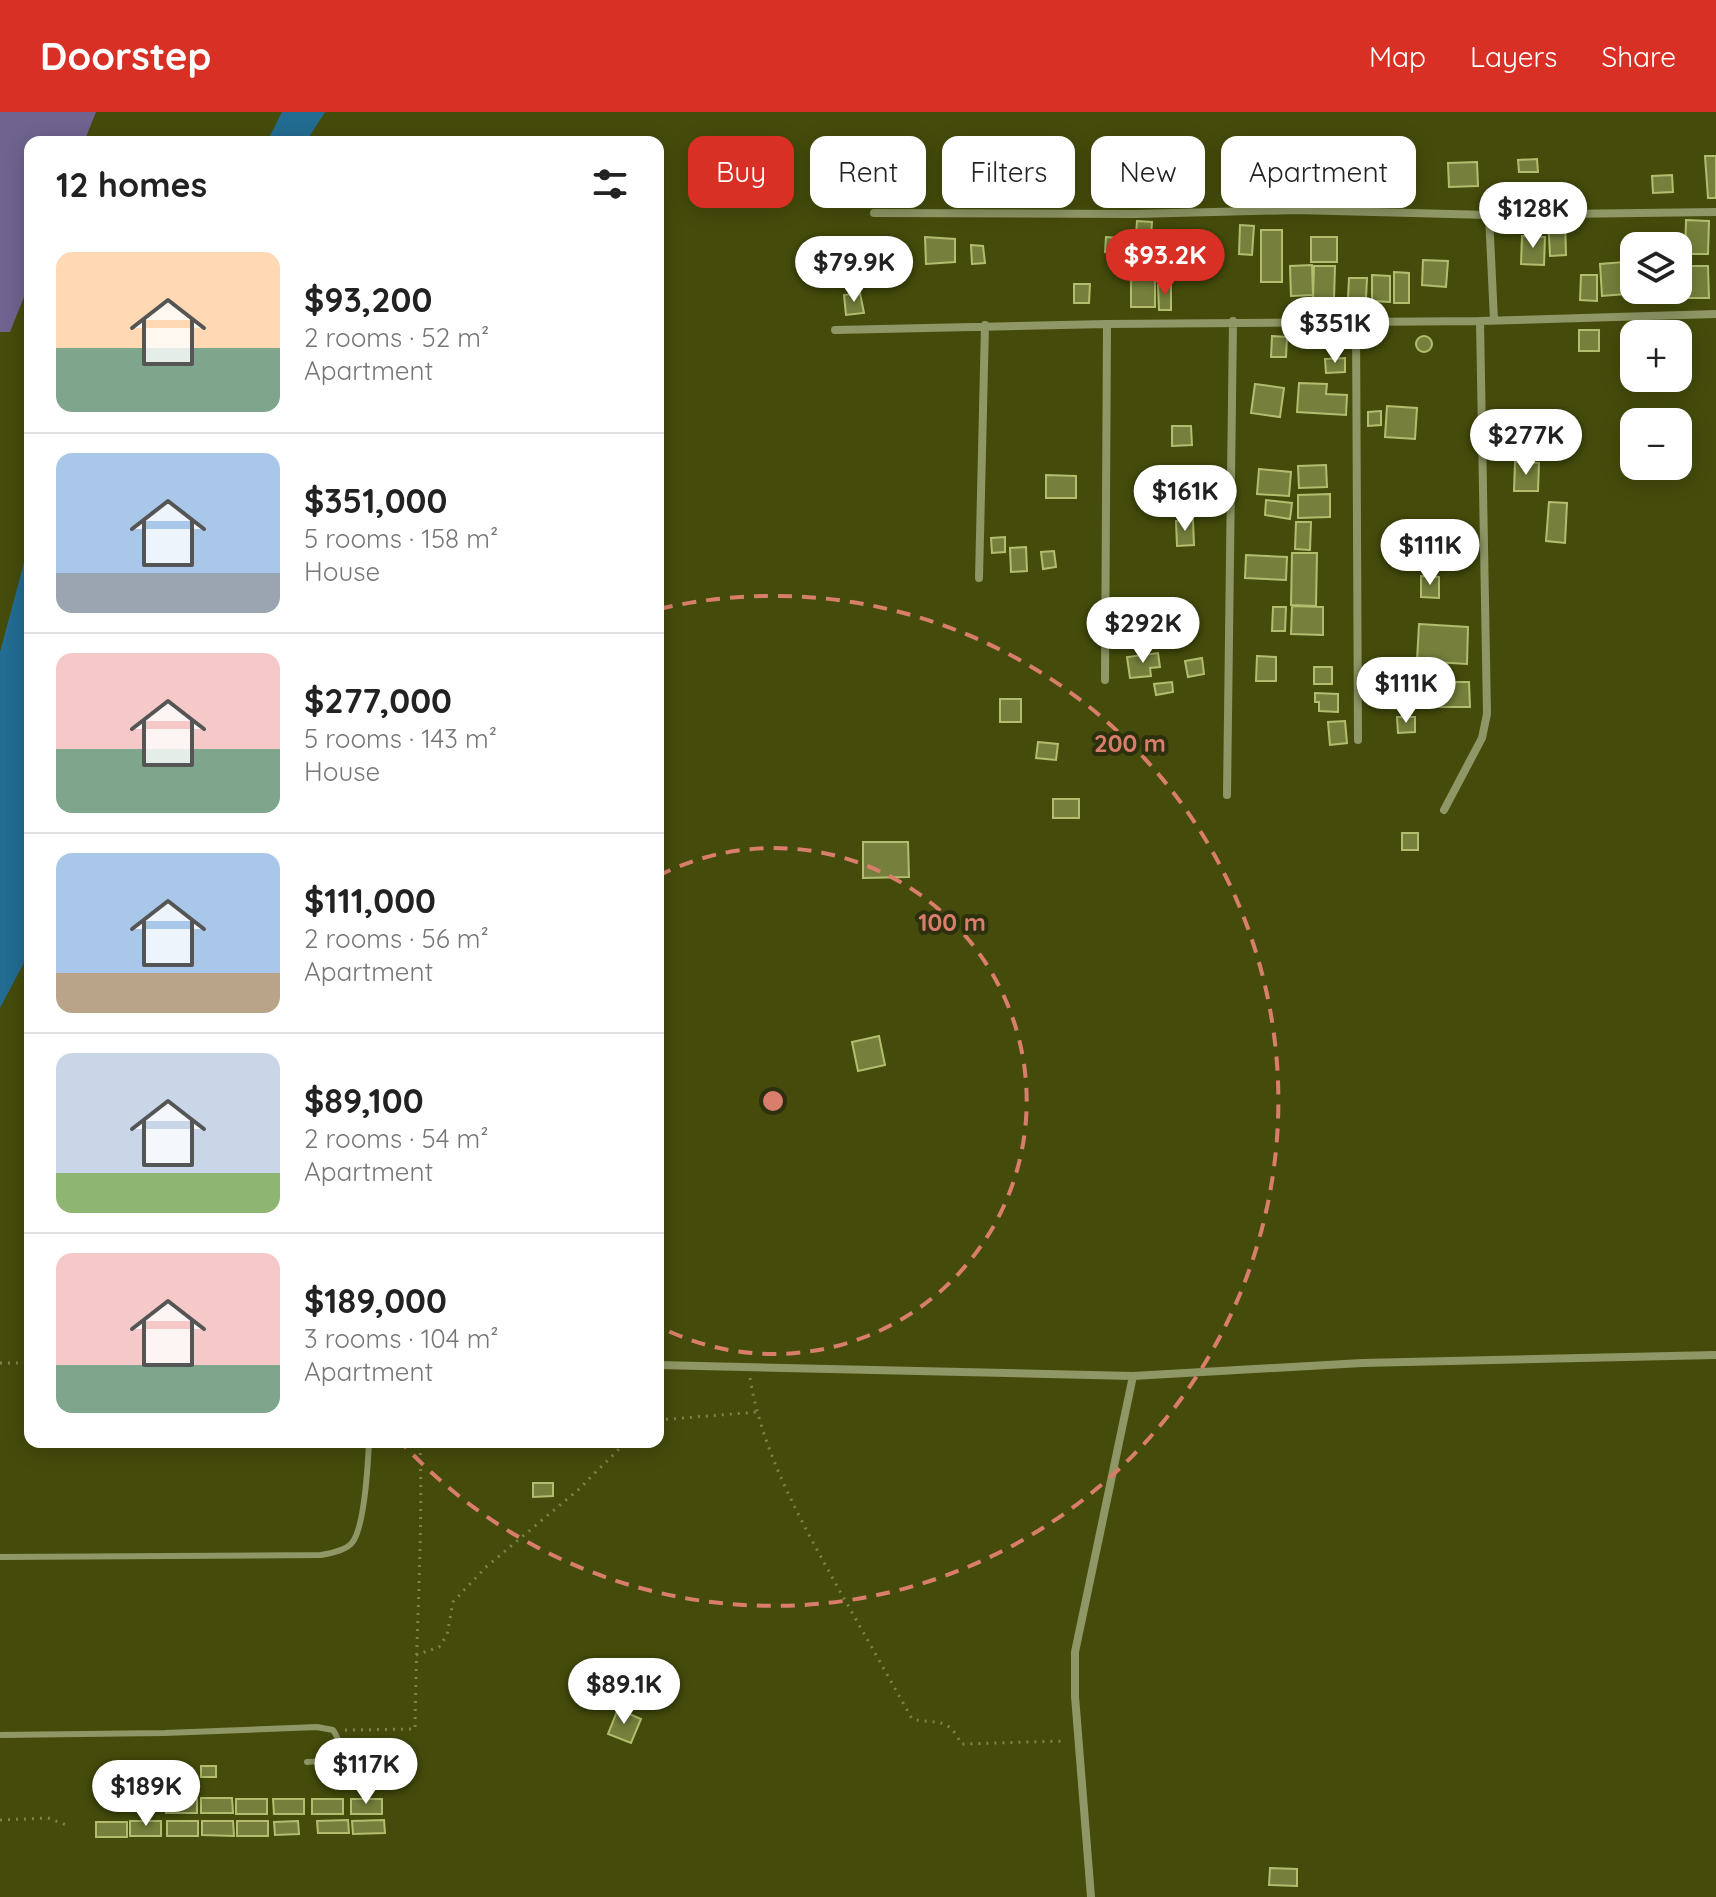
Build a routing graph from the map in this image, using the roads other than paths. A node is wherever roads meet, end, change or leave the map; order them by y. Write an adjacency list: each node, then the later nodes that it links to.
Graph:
1 (1716, 212): 3 (street)
2 (874, 213): 3 (street)
3 (1489, 215): 6 (street)
4 (1716, 314): 6 (street)
5 (1356, 320): 7 (street); 8 (street); 14 (street)
6 (1494, 320): 8 (street)
7 (1233, 321): 9 (street); 15 (street)
8 (1480, 321): 16 (street)
9 (1107, 324): 10 (street); 13 (street)
10 (985, 325): 11 (street); 12 (street)
11 (835, 330)
12 (979, 578)
13 (1105, 680)
14 (1358, 740)
15 (1227, 795)
16 (1444, 810)
17 (1716, 1355): 19 (street)
18 (664, 1365): 19 (street)
19 (1133, 1376): 24 (street)
20 (369, 1448): 21 (lane)
21 (0, 1557)
22 (0, 1735): 23 (lane)
23 (307, 1762)
24 (1091, 1897)

